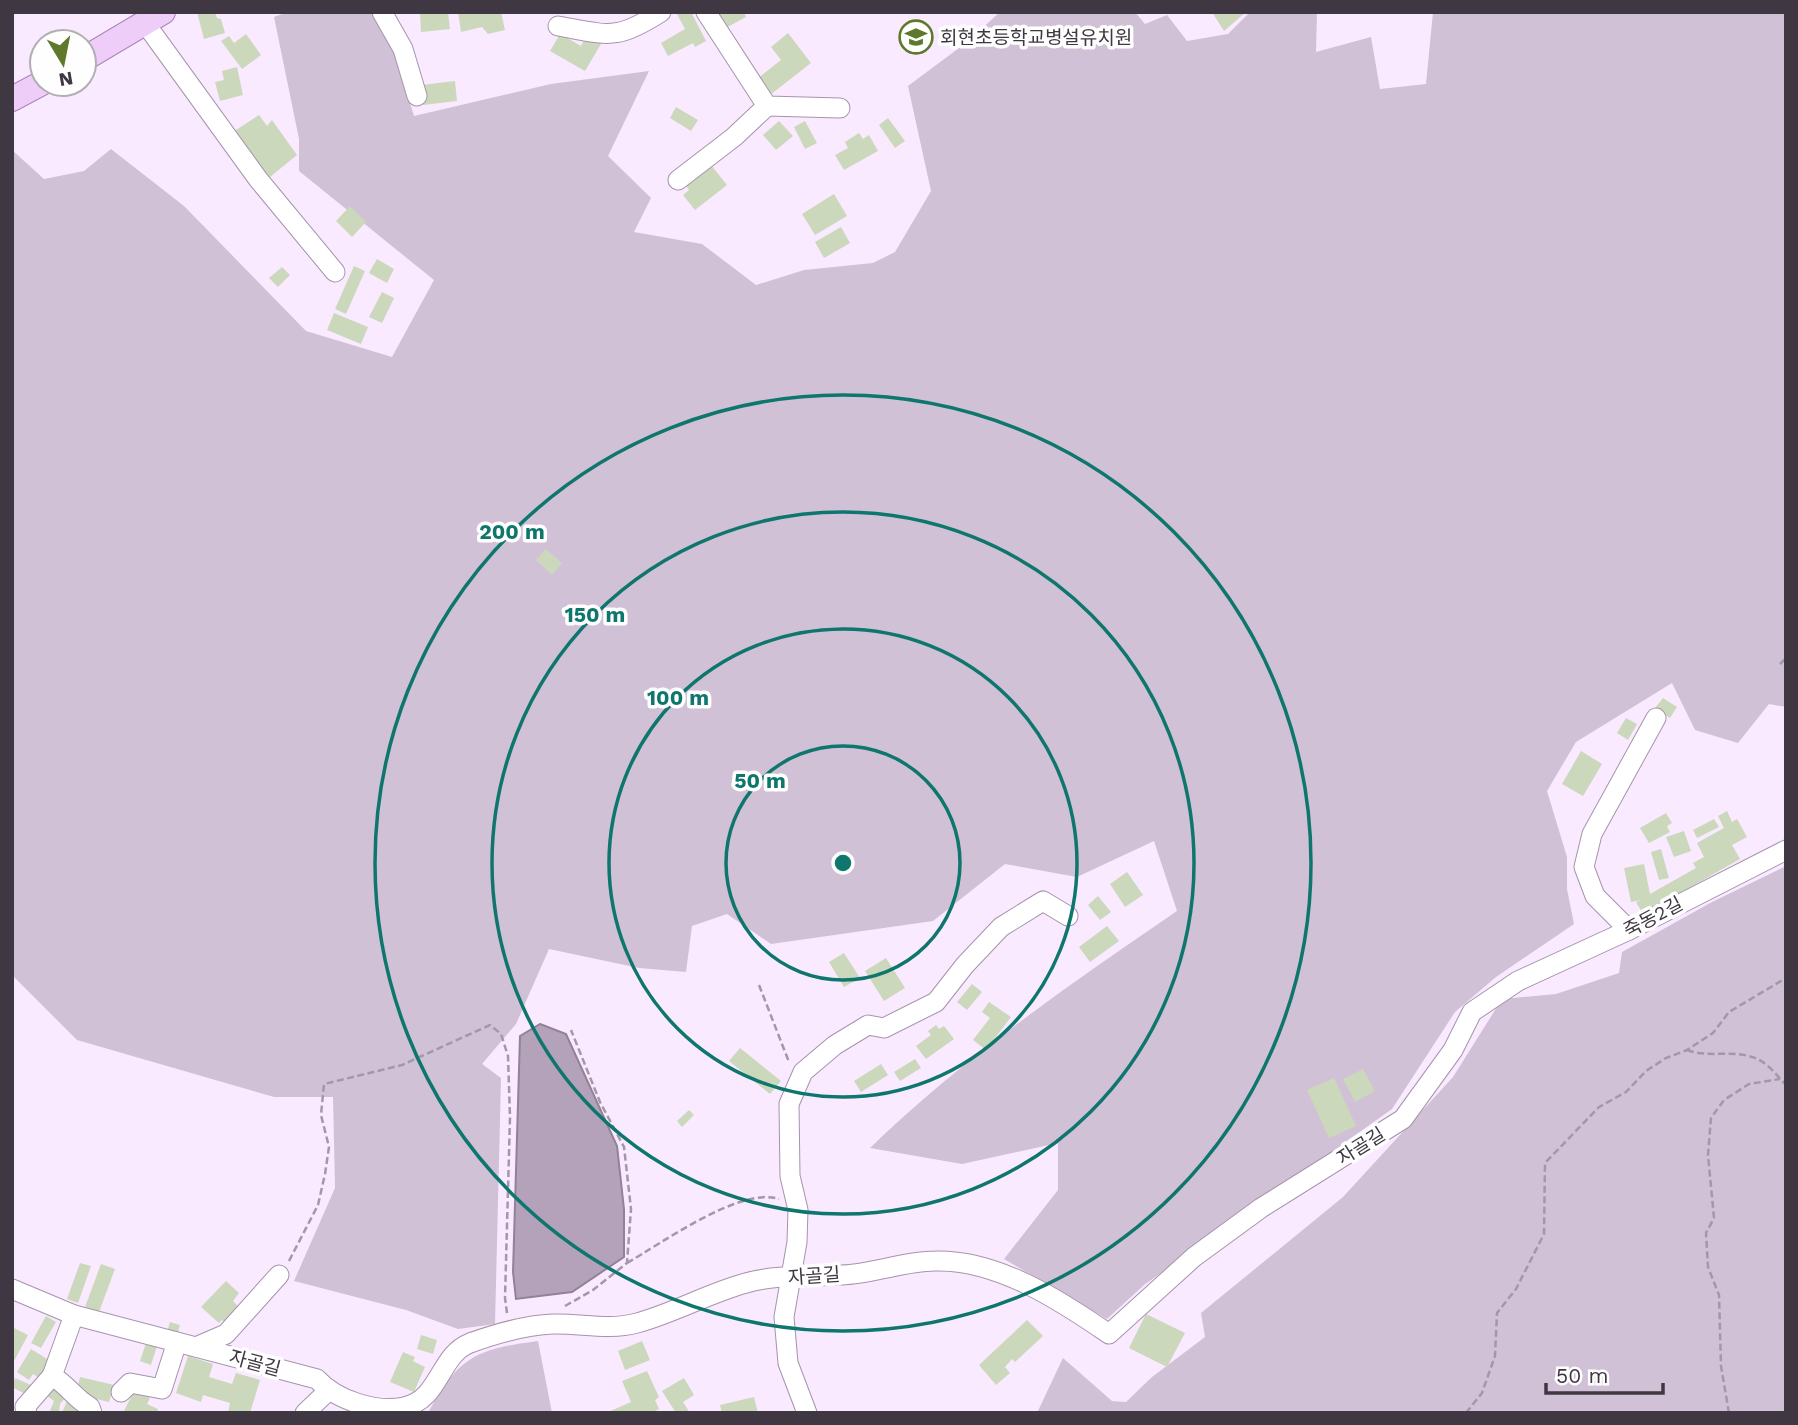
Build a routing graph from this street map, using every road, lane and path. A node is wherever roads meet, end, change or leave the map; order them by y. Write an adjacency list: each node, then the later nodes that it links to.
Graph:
1 (383, 12): 8 (street)
2 (661, 12): 5 (street)
3 (706, 12): 10 (street)
4 (154, 17): 6 (main road); 13 (street)
5 (558, 26)
6 (98, 51)
7 (28, 90): 9 (main road)
8 (417, 96)
9 (12, 99)
10 (767, 106): 11 (street); 12 (street)
11 (840, 108)
12 (678, 180)
13 (335, 272)
14 (1786, 658): 15 (path)
15 (1780, 664)
16 (1656, 718): 19 (street)
17 (1786, 850): 19 (street, 죽동2길)
18 (1068, 916): 26 (street)
19 (1629, 930): 21 (street, 죽동2길)
20 (1786, 978): 24 (path)
21 (1518, 981): 31 (street, 자골길)
22 (759, 985): 26 (path)
23 (571, 1030): 29 (path)
24 (1687, 1050): 25 (path); 45 (path)
25 (1780, 1079): 27 (path); 46 (path)
26 (797, 1085): 28 (street)
27 (1786, 1085)
28 (797, 1206): 29 (path); 31 (street)
29 (627, 1262): 33 (path)
30 (279, 1275): 35 (path); 36 (street)
31 (791, 1277): 35 (street, 자골길); 44 (street)
32 (12, 1289): 34 (street, 자골길)
33 (559, 1310)
34 (74, 1315): 36 (street, 자골길); 37 (street)
35 (510, 1332): 41 (street, 자골길)
36 (186, 1344): 38 (street, 자골길); 39 (street)
37 (52, 1376): 40 (street); 42 (street)
38 (328, 1391): 41 (street, 자골길); 43 (street)
39 (121, 1392)
40 (21, 1407)
41 (415, 1408)
42 (92, 1413)
43 (305, 1413)
44 (807, 1413)
45 (1466, 1413)
46 (1729, 1413)

